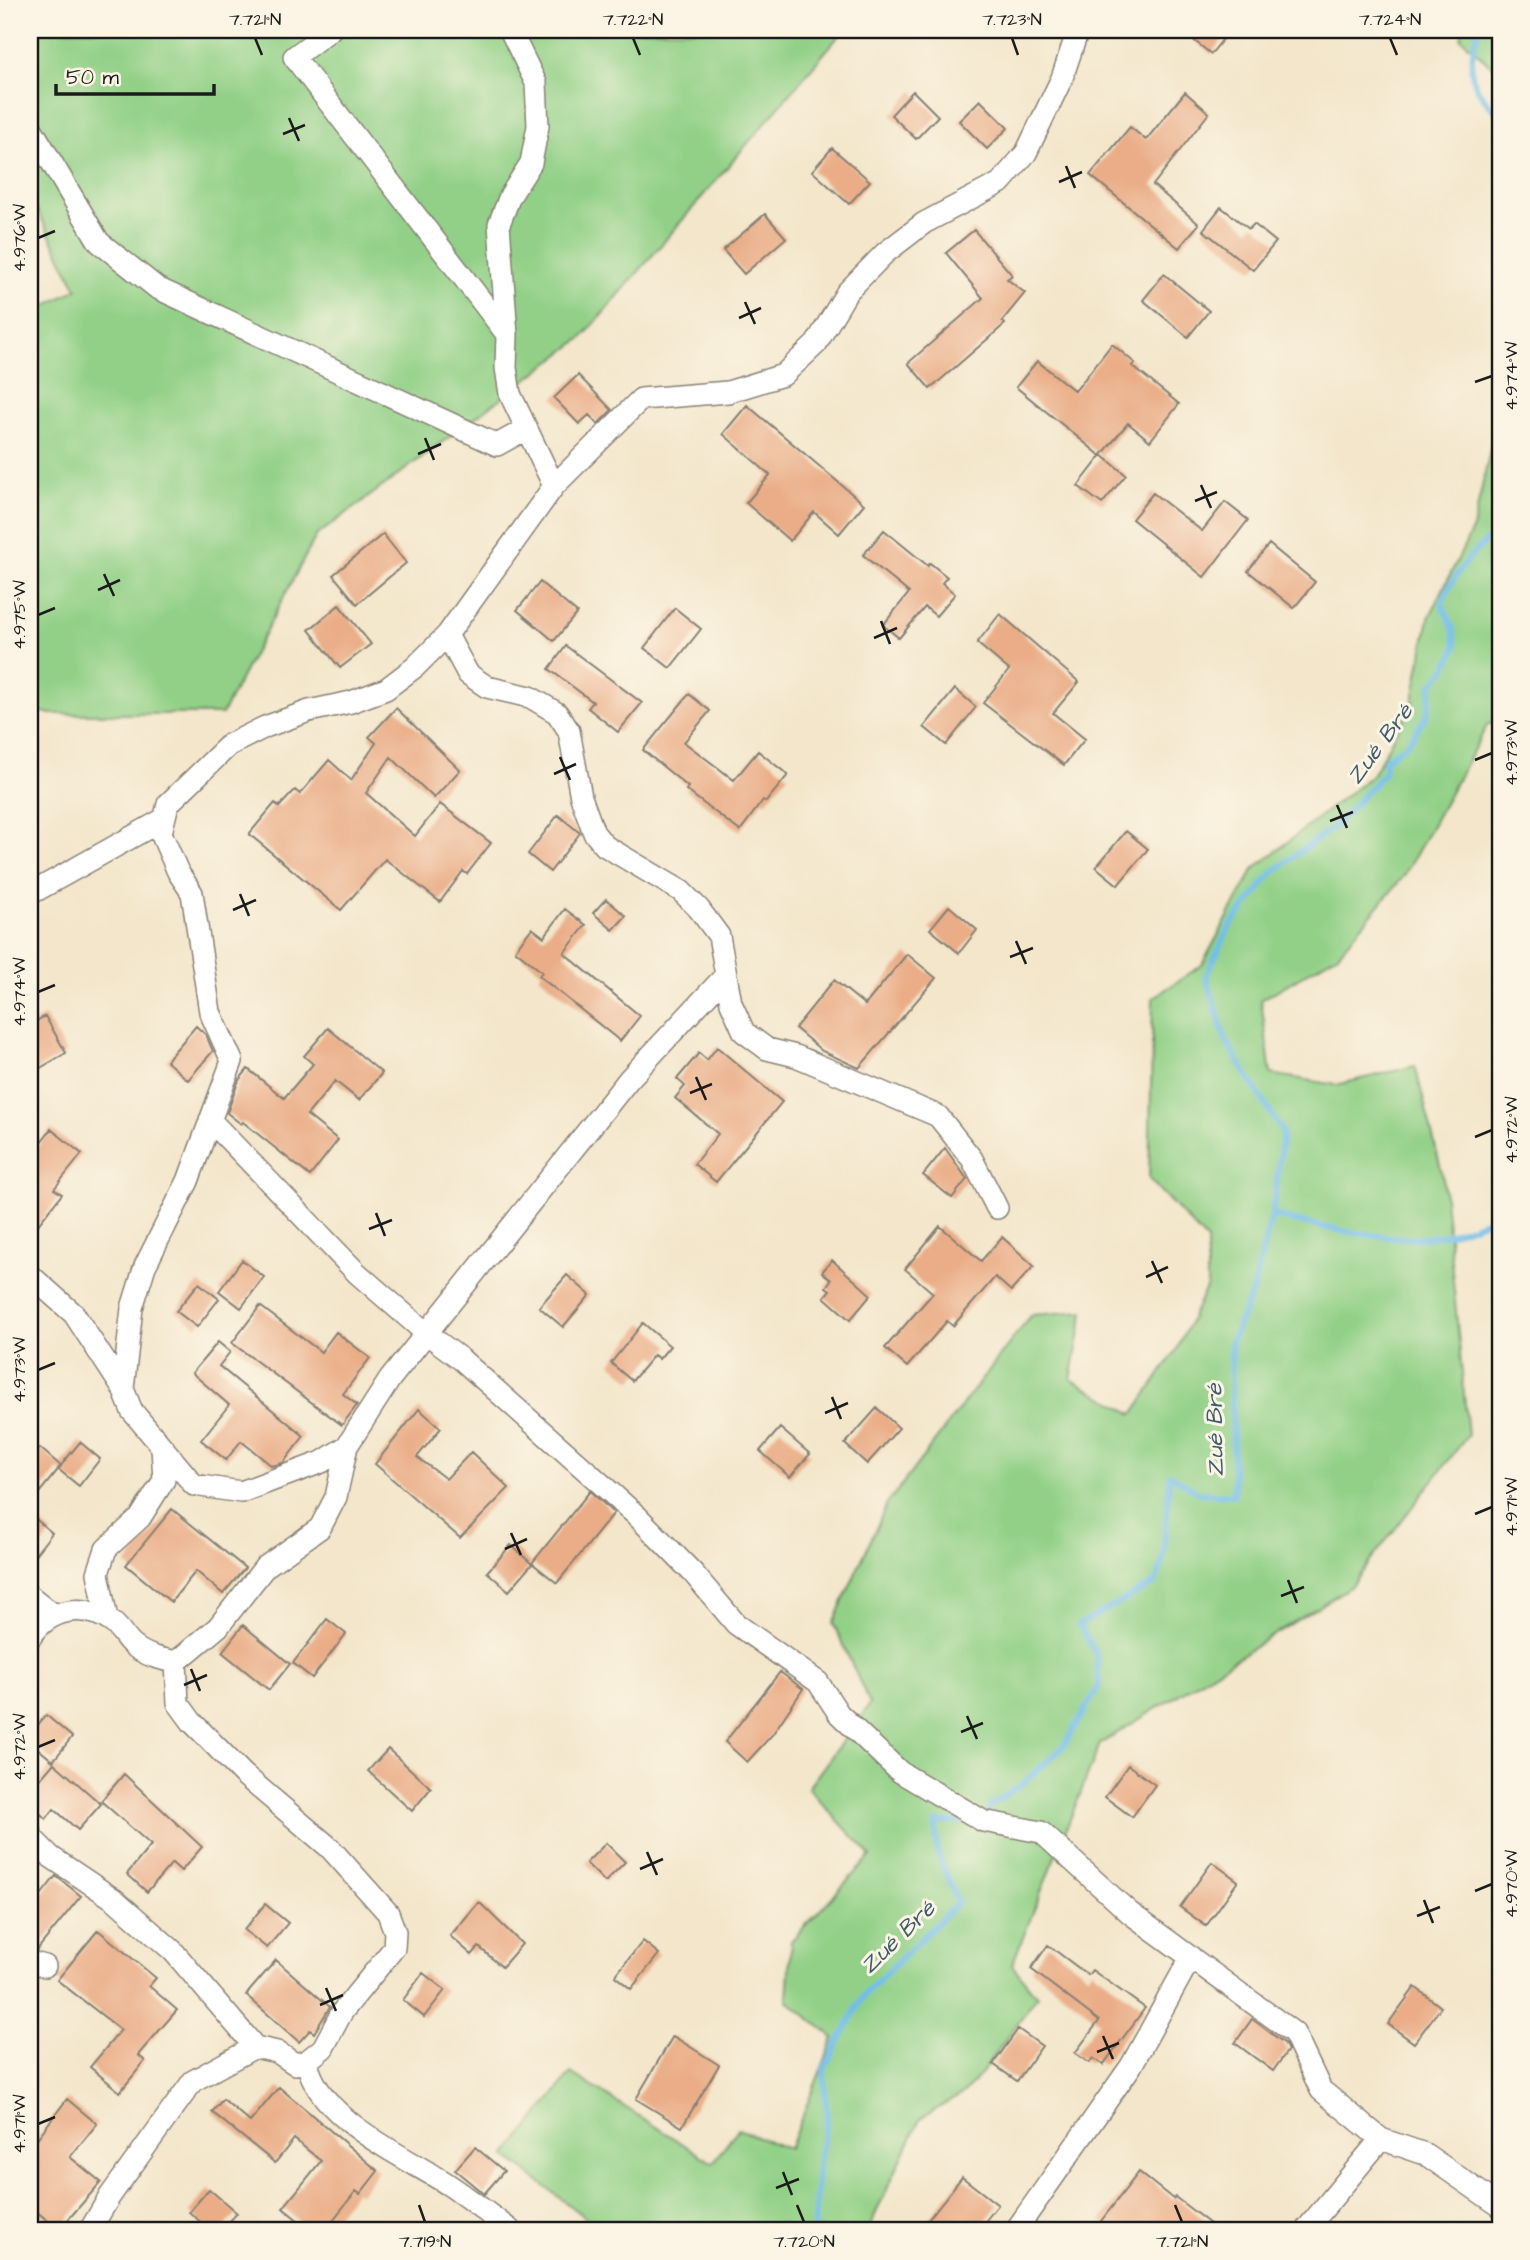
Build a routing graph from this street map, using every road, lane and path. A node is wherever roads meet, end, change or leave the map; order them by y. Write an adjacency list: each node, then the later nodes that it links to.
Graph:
1 (330, 30): 5 (street)
2 (510, 30): 5 (street)
3 (1078, 30): 7 (street)
4 (30, 126): 6 (street)
5 (508, 334): 6 (street)
6 (526, 429): 7 (street)
7 (554, 486): 8 (street)
8 (447, 635): 9 (street); 11 (street)
9 (164, 819): 10 (street); 12 (street)
10 (30, 894)
11 (725, 976): 13 (street); 15 (street)
12 (210, 1120): 15 (street); 16 (street)
13 (997, 1208)
14 (30, 1275): 16 (street)
15 (426, 1333): 17 (street); 25 (street)
16 (123, 1389): 18 (street)
17 (347, 1446): 18 (street); 23 (street)
18 (162, 1447): 21 (street)
19 (30, 1595): 20 (street)
20 (54, 1615): 21 (street); 22 (street)
21 (107, 1619): 23 (street)
22 (30, 1638)
23 (176, 1662): 27 (street)
24 (30, 1831): 26 (street)
25 (1191, 1957): 28 (street); 32 (street)
26 (255, 2047): 27 (street); 30 (street)
27 (307, 2061): 31 (street)
28 (1381, 2139): 29 (street); 33 (street)
29 (1500, 2206)
30 (90, 2230)
31 (510, 2230)
32 (1016, 2230)
33 (1306, 2230)

